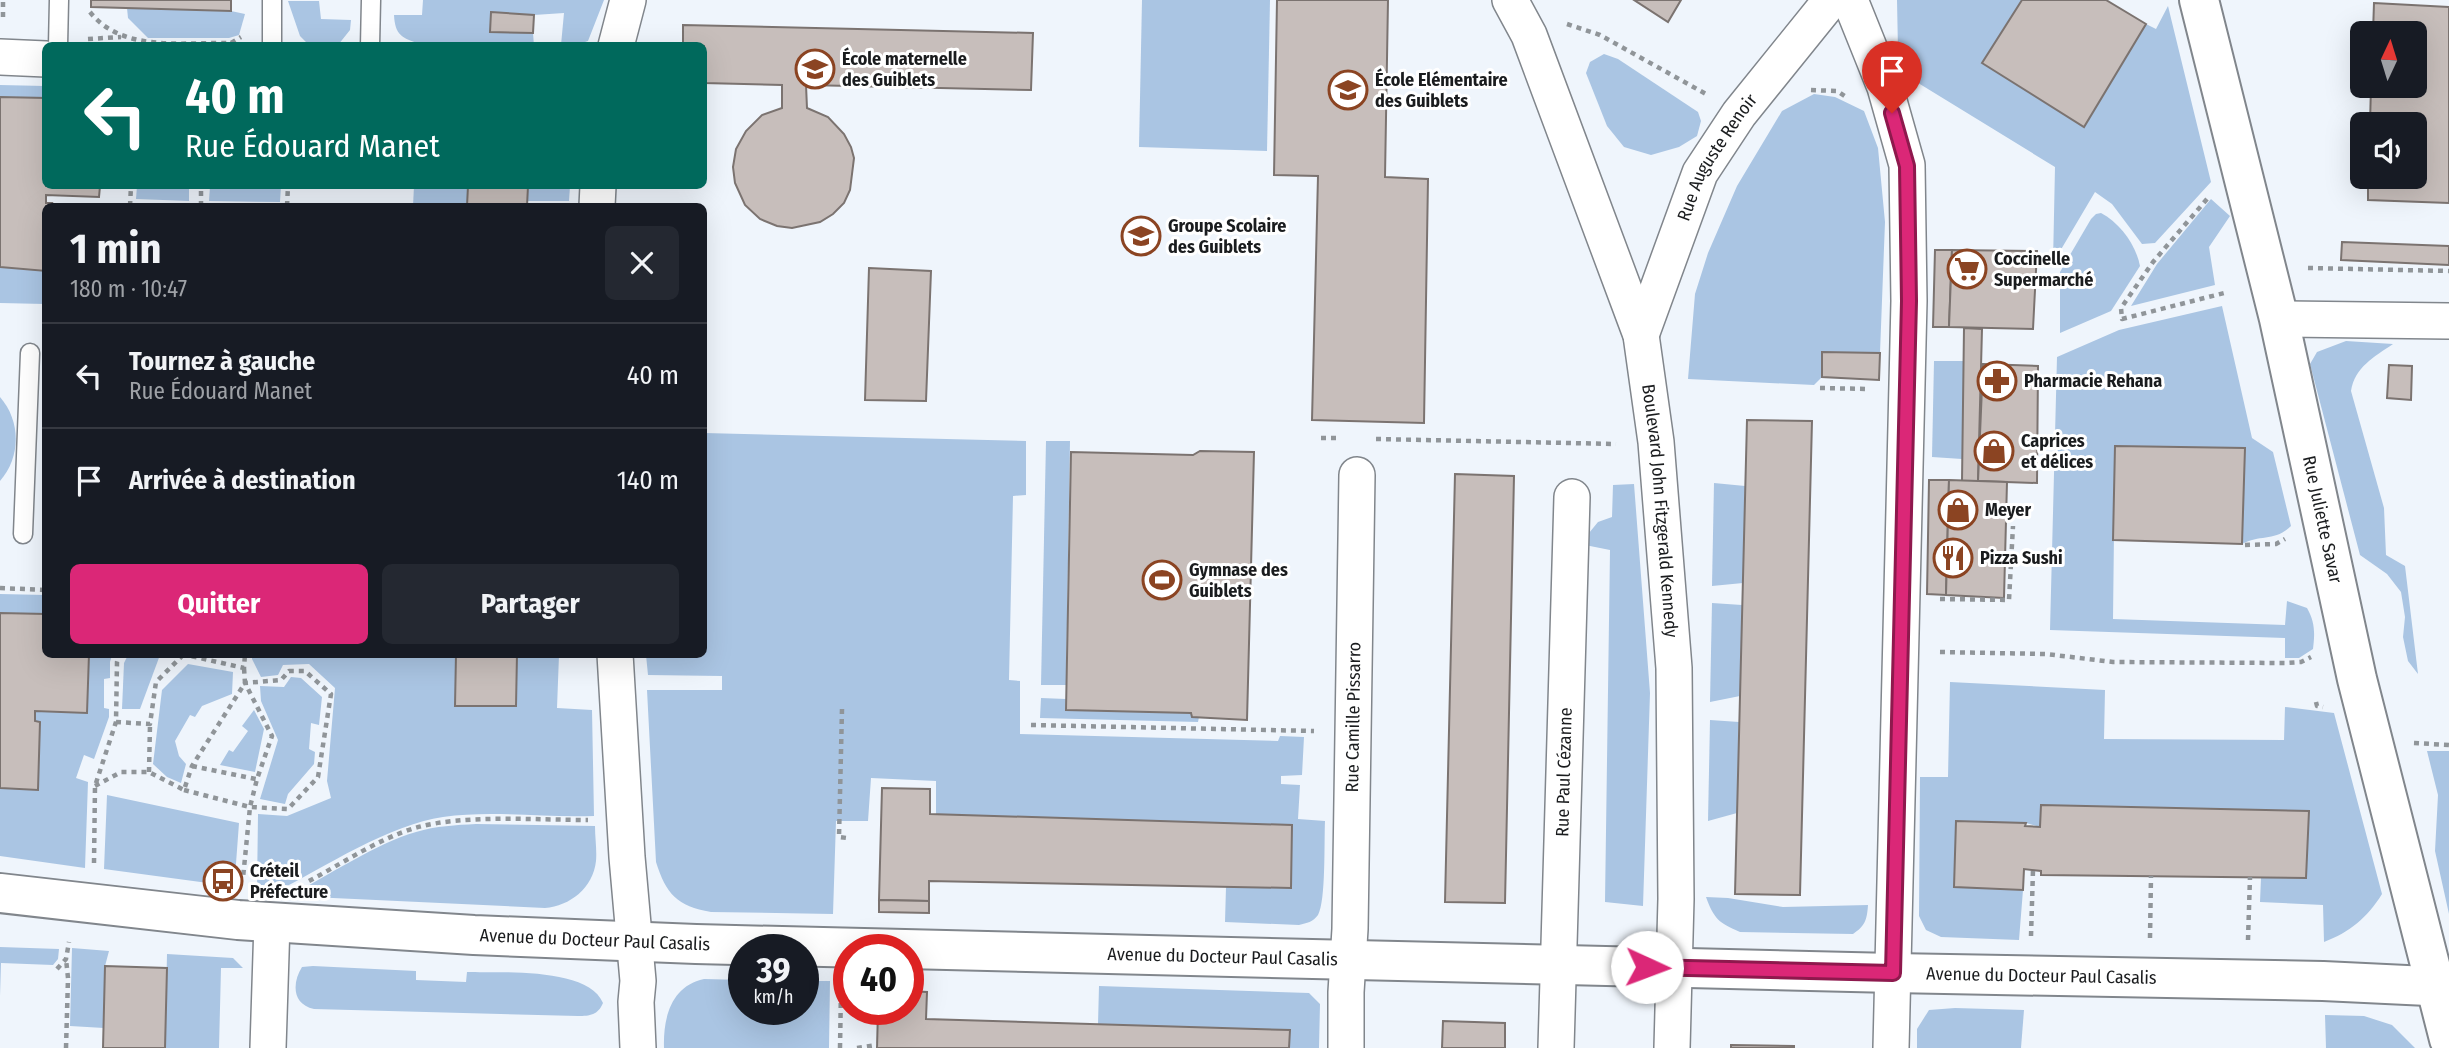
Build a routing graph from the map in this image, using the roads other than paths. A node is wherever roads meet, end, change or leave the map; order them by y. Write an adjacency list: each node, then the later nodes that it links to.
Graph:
1 (59, 0): 9 (lane)
2 (272, 0): 10 (lane)
3 (371, 0): 11 (lane)
4 (628, 0): 12 (street)
5 (1510, 0): 17 (street, Boulevard John Fitzgerald Kennedy)
6 (1830, 0): 17 (street, Rue Auguste Renoir)
7 (1850, 0): 29 (street)
8 (2199, 0): 15 (street, Rue Juliette Savar)
9 (58, 42)
10 (272, 42)
11 (370, 42)
12 (617, 42)
13 (0, 57): 14 (street)
14 (42, 59)
15 (2279, 319): 16 (street); 30 (street, Rue Juliette Savar)
16 (2449, 321)
17 (1641, 335): 28 (street, Boulevard John Fitzgerald Kennedy)
18 (30, 353): 21 (lane)
19 (1357, 475): 26 (street, Rue Camille Pissarro)
20 (1572, 497): 27 (street, Rue Paul Cézanne)
21 (23, 534)
22 (615, 658): 25 (street)
23 (0, 893): 24 (street, Avenue du Docteur Paul Casalis)
24 (272, 923): 25 (street, Avenue du Docteur Paul Casalis); 32 (street)
25 (634, 942): 26 (street, Avenue du Docteur Paul Casalis); 33 (street)
26 (1349, 959): 27 (street, Avenue du Docteur Paul Casalis); 34 (street, Rue Camille Pissarro)
27 (1558, 964): 28 (street, Avenue du Docteur Paul Casalis); 35 (street, Rue Paul Cézanne)
28 (1674, 968): 29 (street, Avenue du Docteur Paul Casalis); 36 (street, Boulevard John Fitzgerald Kennedy)
29 (1893, 973): 30 (street, Avenue du Docteur Paul Casalis); 37 (street)
30 (2442, 987): 31 (street, Rue Juliette Savar)
31 (2449, 1039)
32 (268, 1048)
33 (638, 1048)
34 (1346, 1048)
35 (1556, 1048)
36 (1672, 1048)
37 (1891, 1048)

